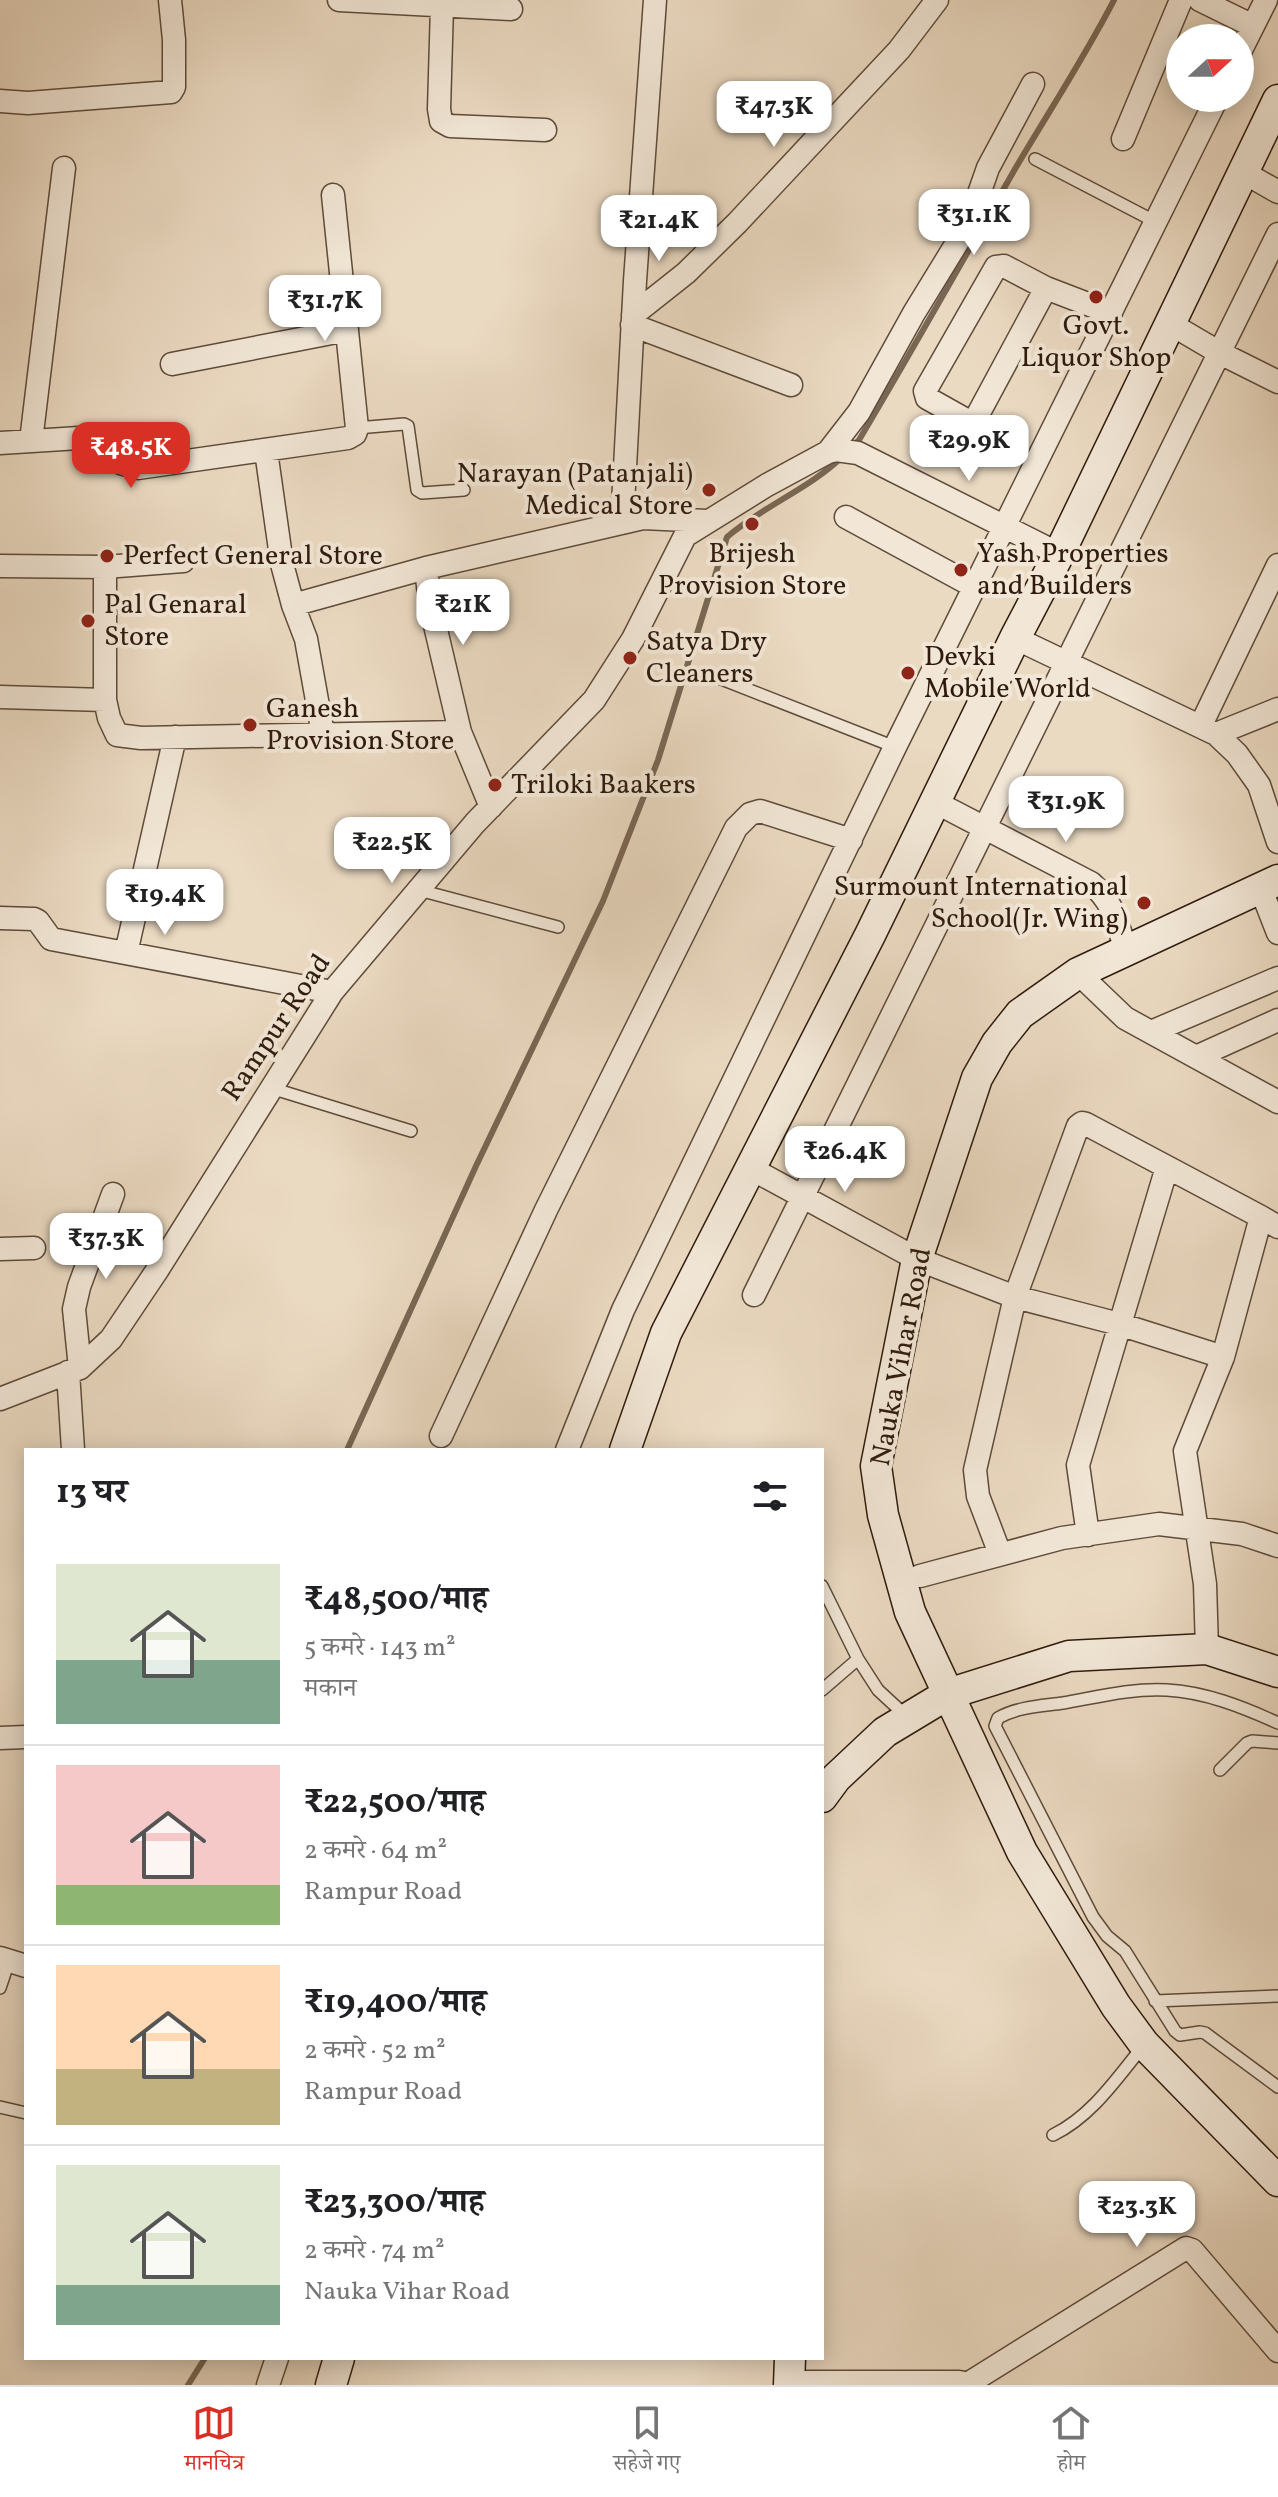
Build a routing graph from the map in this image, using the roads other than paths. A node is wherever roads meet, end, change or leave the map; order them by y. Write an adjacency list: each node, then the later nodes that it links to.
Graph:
1 (170, 0): 14 (street)
2 (339, 0): 8 (street)
3 (655, 0): 27 (street)
4 (937, 0): 27 (street)
5 (1181, 0): 17 (street)
6 (1200, 0): 10 (street)
7 (1266, 0): 11 (street)
8 (442, 6): 9 (street); 16 (street)
9 (511, 9)
10 (1249, 24)
11 (1254, 24)
12 (1033, 84): 38 (street)
13 (1278, 100): 20 (street)
14 (0, 101)
15 (1210, 112): 23 (street)
16 (545, 130)
17 (1123, 139)
18 (1035, 159): 23 (lane)
19 (64, 168): 35 (street)
20 (1243, 172): 21 (street); 28 (street)
21 (1278, 192)
22 (333, 195): 29 (street)
23 (1156, 222): 26 (street)
24 (1278, 234): 30 (street)
25 (1046, 288): 25 (street); 26 (street)
26 (1111, 313): 43 (street)
27 (632, 320): 33 (street); 42 (street)
28 (1169, 323): 30 (street); 44 (street)
29 (347, 330): 31 (street); 34 (street)
30 (1220, 353): 32 (street); 53 (street)
31 (172, 364)
32 (1278, 382)
33 (791, 385)
34 (357, 428): 37 (street); 39 (lane)
35 (31, 441): 36 (street); 37 (street)
36 (0, 443)
37 (266, 451): 51 (street)
38 (841, 452): 41 (street, Rampur Road); 43 (street)
39 (464, 490)
40 (846, 517): 50 (street)
41 (707, 521): 42 (street); 64 (street, Rampur Road)
42 (622, 523): 49 (street)
43 (1005, 527): 44 (street); 50 (street)
44 (1059, 554): 52 (street)
45 (183, 561): 48 (street)
46 (1278, 565): 58 (street)
47 (0, 566): 48 (street)
48 (105, 567): 56 (street)
49 (426, 568): 51 (street); 59 (street)
50 (975, 587): 62 (street)
51 (293, 605): 60 (street)
52 (1015, 638): 53 (street); 63 (street)
53 (1066, 664): 58 (street); 65 (street)
54 (711, 675): 62 (lane)
55 (0, 697): 56 (street)
56 (105, 700): 61 (street)
57 (1278, 709): 58 (street)
58 (1209, 730): 67 (street)
59 (460, 732): 60 (street); 64 (street)
60 (323, 734): 61 (street)
61 (175, 737): 74 (street)
62 (895, 747): 66 (street)
63 (935, 802): 65 (street); 85 (street)
64 (491, 807): 69 (street, Rampur Road)
65 (985, 828): 73 (street); 87 (street)
66 (851, 840): 98 (street); 100 (street)
67 (1278, 842)
68 (1269, 884): 72 (street); 73 (street, Nauka Vihar Road)
69 (419, 890): 71 (lane); 77 (street, Rampur Road)
70 (0, 918): 74 (street)
71 (558, 927)
72 (1278, 933)
73 (1126, 951): 75 (street, Nauka Vihar Road)
74 (126, 953): 77 (street)
75 (1078, 973): 79 (street); 91 (street, Nauka Vihar Road)
76 (1278, 978): 79 (street)
77 (332, 992): 81 (street, Rampur Road)
78 (1278, 1020): 80 (street)
79 (1151, 1032): 80 (street)
80 (1196, 1057): 82 (street)
81 (271, 1088): 83 (lane); 96 (street, Rampur Road)
82 (1273, 1094)
83 (411, 1131)
84 (1167, 1167): 88 (street); 93 (street); 94 (street)
85 (750, 1168): 87 (street); 101 (street)
86 (113, 1194): 96 (street)
87 (802, 1197): 91 (street); 92 (street)
88 (1270, 1222): 95 (street)
89 (34, 1248): 90 (street)
90 (0, 1249)
91 (917, 1259): 93 (street); 112 (street, Nauka Vihar Road)
92 (754, 1295)
93 (1015, 1297): 94 (street); 105 (street)
94 (1119, 1324): 95 (street); 103 (street)
95 (1223, 1357): 102 (street)
96 (74, 1370): 97 (street, Rampur Road); 99 (street)
97 (4, 1393)
98 (441, 1436)
99 (73, 1448)
100 (568, 1448)
101 (626, 1448)
102 (1198, 1529): 103 (street); 104 (street); 108 (street)
103 (1088, 1535): 105 (street)
104 (1278, 1546)
105 (1000, 1554): 106 (street)
106 (920, 1576)
107 (824, 1590): 109 (lane)
108 (1207, 1649): 110 (street); 112 (street)
109 (858, 1659): 111 (lane); 113 (lane)
110 (1278, 1672)
111 (824, 1688)
112 (948, 1694): 113 (street); 124 (street, Nauka Vihar Road)
113 (908, 1719): 119 (street)
114 (1278, 1723): 123 (lane)
115 (24, 1737): 116 (street)
116 (0, 1738)
117 (1278, 1743): 118 (lane)
118 (1220, 1770)
119 (824, 1794)
120 (12, 1962): 121 (lane)
121 (0, 1988)
122 (1278, 1996): 123 (lane)
123 (1155, 2001): 125 (lane)
124 (1144, 2044): 128 (lane); 129 (street, Nauka Vihar Road)
125 (1278, 2087)
126 (0, 2107): 127 (lane)
127 (24, 2113)
128 (1053, 2135)
129 (1278, 2181)
130 (1278, 2351): 134 (street)
131 (276, 2360): 135 (street)
132 (338, 2360): 136 (street)
133 (802, 2378): 134 (street)
134 (971, 2384)
135 (268, 2385)
136 (331, 2385)

